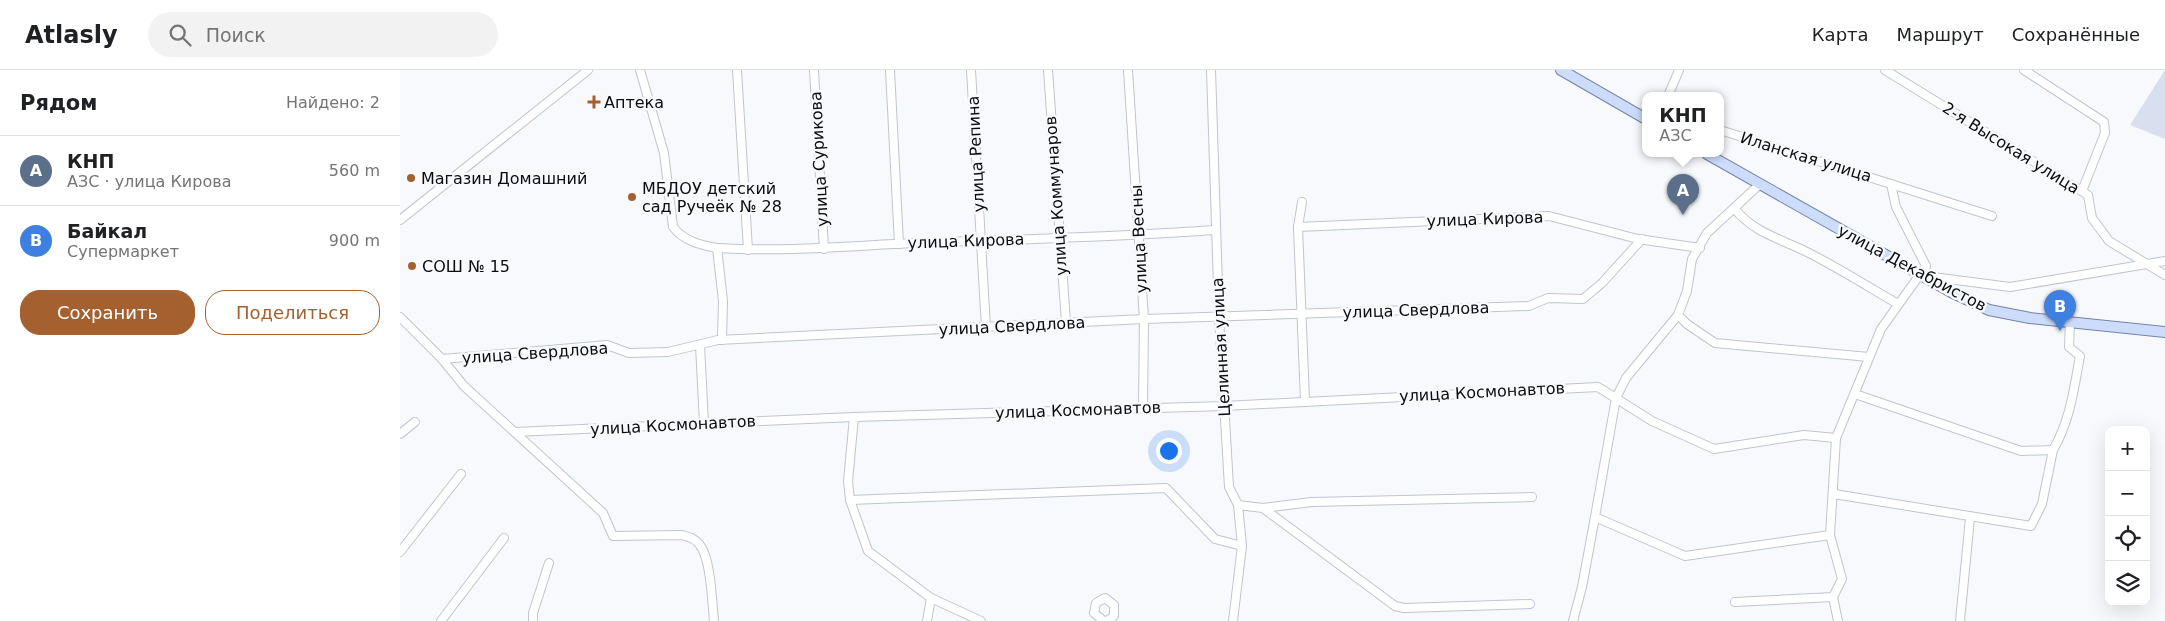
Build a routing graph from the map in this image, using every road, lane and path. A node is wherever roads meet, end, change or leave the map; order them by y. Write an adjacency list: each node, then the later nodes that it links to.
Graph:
1 (588, 70): 24 (street)
2 (640, 70): 32 (street, улица Кирова)
3 (737, 70): 35 (street)
4 (814, 70): 34 (street, улица Сурикова)
5 (890, 70): 31 (street)
6 (971, 70): 30 (street, улица Репина)
7 (1048, 70): 28 (street, улица Коммунаров)
8 (1128, 70): 27 (street, улица Весны)
9 (1211, 70): 26 (street, Целинная улица)
10 (1561, 70): 15 (main road)
11 (1679, 70): 14 (street)
12 (1885, 70): 20 (street, 2-я Высокая улица)
13 (2024, 70): 20 (street)
14 (1670, 92)
15 (1642, 117)
16 (1724, 131): 19 (street, Иланская улица)
17 (1712, 157): 18 (main road, улица Декабристов)
18 (1760, 184): 22 (street); 38 (main road, улица Декабристов)
19 (1890, 184): 23 (street, Иланская улица); 38 (street, Иланская улица)
20 (2082, 191): 37 (street, 2-я Высокая улица)
21 (1302, 202): 25 (street)
22 (1734, 208): 33 (street); 40 (street)
23 (1992, 216)
24 (400, 220)
25 (1298, 227): 29 (street, улица Кирова); 41 (street)
26 (1215, 230): 27 (street, улица Кирова); 44 (street, Целинная улица)
27 (1139, 236): 28 (street, улица Кирова); 45 (street, улица Весны)
28 (1058, 237): 30 (street, улица Кирова); 46 (street, улица Коммунаров)
29 (1642, 239): 33 (street, улица Кирова); 41 (street, улица Свердлова)
30 (981, 241): 31 (street, улица Кирова); 48 (street, улица Репина)
31 (899, 244): 34 (street, улица Кирова)
32 (717, 248): 35 (street, улица Кирова); 50 (street)
33 (1700, 248): 42 (street)
34 (824, 249): 35 (street, улица Кирова)
35 (748, 250)
36 (2165, 261): 37 (street)
37 (2144, 264): 38 (street); 39 (street, 2-я Высокая улица)
38 (1921, 275): 40 (street); 47 (main road, улица Декабристов)
39 (2165, 275)
40 (1898, 304): 52 (street)
41 (1302, 314): 44 (street, улица Свердлова); 56 (street)
42 (1678, 315): 52 (street); 55 (street)
43 (400, 317): 53 (street)
44 (1219, 317): 45 (street, улица Свердлова); 57 (street, Целинная улица)
45 (1144, 318): 46 (street, улица Свердлова); 58 (street, улица Весны)
46 (1066, 322): 48 (street, улица Свердлова)
47 (2070, 322): 49 (main road, улица Декабристов); 65 (street)
48 (986, 328): 50 (street, улица Свердлова)
49 (2165, 332)
50 (722, 340): 51 (street, улица Свердлова)
51 (700, 345): 53 (street, улица Свердлова); 61 (street)
52 (1869, 357): 54 (street)
53 (442, 359): 62 (street)
54 (1855, 394): 64 (street); 65 (street)
55 (1616, 398): 56 (street, улица Космонавтов); 64 (street, улица Космонавтов); 72 (street)
56 (1305, 401): 57 (street, улица Космонавтов)
57 (1224, 406): 58 (street, улица Космонавтов); 70 (street, Целинная улица)
58 (1143, 409): 59 (street, улица Космонавтов)
59 (854, 416): 61 (street, улица Космонавтов); 69 (street)
60 (415, 422): 63 (street)
61 (704, 424): 62 (street, улица Космонавтов)
62 (515, 432): 85 (street)
63 (400, 434)
64 (1836, 438): 67 (street)
65 (2053, 450): 73 (street)
66 (461, 474): 77 (street)
67 (1834, 494): 73 (street); 74 (street)
68 (1532, 497): 71 (street)
69 (850, 500): 76 (street); 80 (street)
70 (1238, 505): 71 (street); 76 (street, Целинная улица)
71 (1264, 508): 82 (street)
72 (1595, 517): 74 (street); 89 (street)
73 (1970, 518): 91 (street)
74 (1830, 535): 79 (street)
75 (504, 538): 83 (street)
76 (1242, 546): 88 (street, Целинная улица)
77 (400, 552)
78 (549, 563): 84 (street)
79 (1833, 597): 81 (street); 90 (street)
80 (931, 598): 86 (street); 87 (street)
81 (1735, 602)
82 (1530, 604)
83 (441, 621)
84 (533, 621)
85 (714, 621)
86 (927, 621)
87 (981, 621)
88 (1233, 621)
89 (1573, 621)
90 (1838, 621)
91 (1960, 621)

